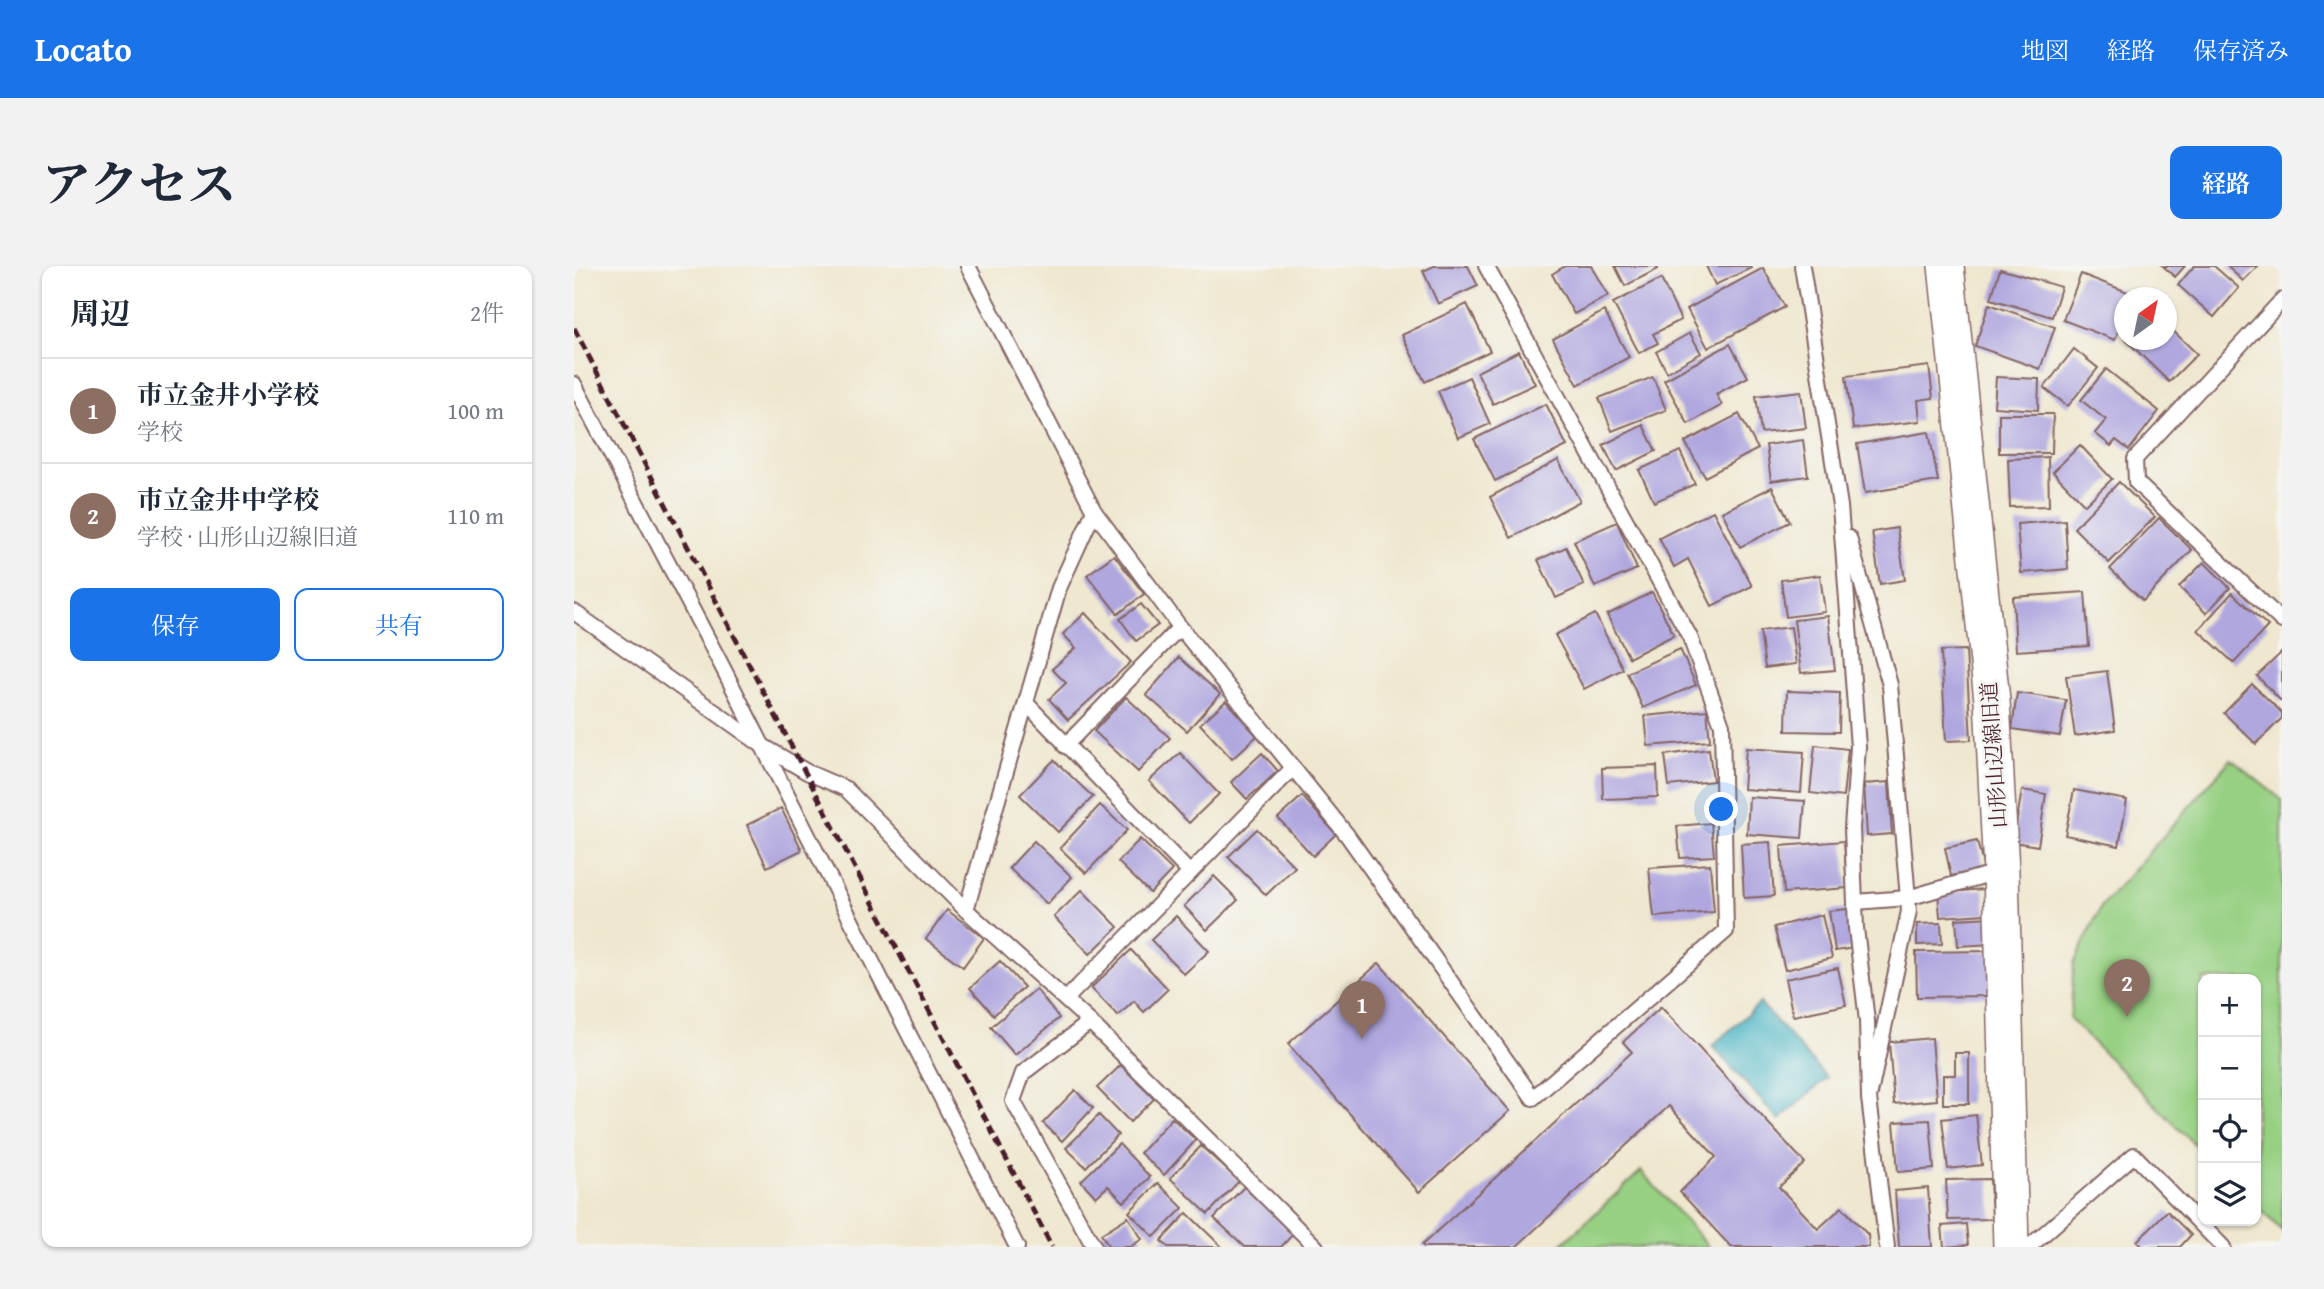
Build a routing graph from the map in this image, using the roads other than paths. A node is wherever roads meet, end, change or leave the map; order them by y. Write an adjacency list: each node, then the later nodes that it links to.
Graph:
1 (968, 266): 8 (lane)
2 (1486, 266): 15 (lane)
3 (1802, 266): 7 (lane)
4 (1946, 266): 16 (street, 山形山辺線旧道)
5 (2282, 300): 10 (lane)
6 (574, 384): 13 (lane)
7 (1840, 506): 18 (lane); 19 (lane)
8 (1094, 511): 11 (lane); 12 (lane)
9 (574, 612): 13 (lane)
10 (2282, 621)
11 (1180, 627): 14 (lane); 15 (lane)
12 (1027, 704): 14 (lane); 20 (lane)
13 (763, 746): 20 (lane); 24 (lane)
14 (1065, 746): 17 (lane)
15 (1293, 768): 17 (lane)
16 (2001, 871): 18 (lane); 28 (street, 山形山辺線旧道)
17 (1190, 873): 21 (lane)
18 (1908, 898): 19 (lane); 23 (lane)
19 (1855, 902): 23 (lane)
20 (966, 909): 21 (lane)
21 (1066, 999): 22 (lane)
22 (1090, 1022): 25 (lane); 26 (lane)
23 (1869, 1098): 27 (lane)
24 (1017, 1247)
25 (1094, 1247)
26 (1316, 1247)
27 (1887, 1247)
28 (2011, 1247)
29 (2029, 1247): 30 (lane)
30 (2223, 1247)

